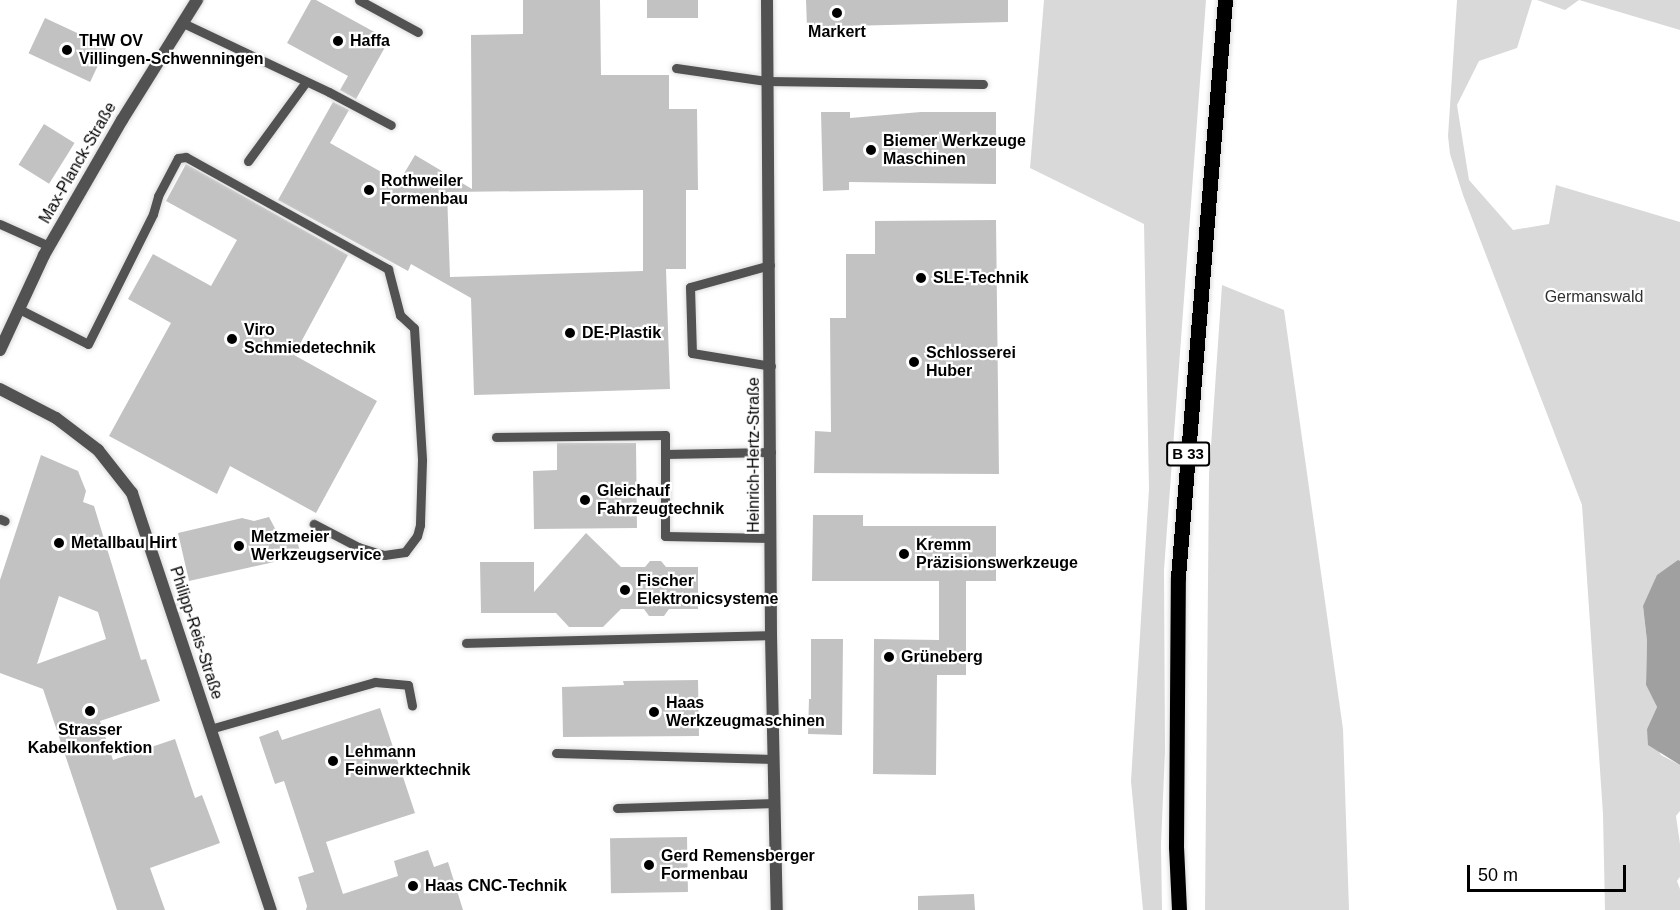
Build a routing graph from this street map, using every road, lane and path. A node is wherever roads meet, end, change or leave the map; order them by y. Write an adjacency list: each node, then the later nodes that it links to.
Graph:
1 (197, 0): 5 (street, Max-Planck-Straße)
2 (359, 0): 6 (lane)
3 (767, 0): 8 (street, Heinrich-Hertz-Straße)
4 (1225, 0): 35 (main road, B 33)
5 (183, 23): 9 (lane); 14 (street, Max-Planck-Straße)
6 (418, 32)
7 (676, 68): 8 (lane)
8 (766, 81): 10 (lane); 15 (street, Heinrich-Hertz-Straße)
9 (305, 83): 11 (lane); 12 (lane)
10 (983, 84)
11 (391, 125)
12 (248, 161)
13 (0, 224): 14 (lane)
14 (49, 246): 16 (street, Max-Planck-Straße)
15 (770, 265): 18 (street, Heinrich-Hertz-Straße); 18 (lane)
16 (19, 309): 17 (street, Max-Planck-Straße); 23 (lane)
17 (0, 350)
18 (771, 366): 21 (street, Heinrich-Hertz-Straße)
19 (0, 389): 28 (street, Philipp-Reis-Straße)
20 (496, 437): 22 (lane)
21 (771, 452): 22 (lane); 24 (street, Heinrich-Hertz-Straße)
22 (665, 454): 24 (lane)
23 (314, 524)
24 (771, 538): 25 (street, Heinrich-Hertz-Straße)
25 (771, 635): 26 (lane); 30 (street, Heinrich-Hertz-Straße)
26 (466, 643)
27 (412, 706): 28 (lane)
28 (210, 729): 33 (street, Philipp-Reis-Straße)
29 (556, 753): 30 (lane)
30 (774, 759): 31 (street, Heinrich-Hertz-Straße)
31 (775, 802): 32 (lane); 34 (street, Heinrich-Hertz-Straße)
32 (617, 808)
33 (271, 910)
34 (777, 910)
35 (1179, 910)

